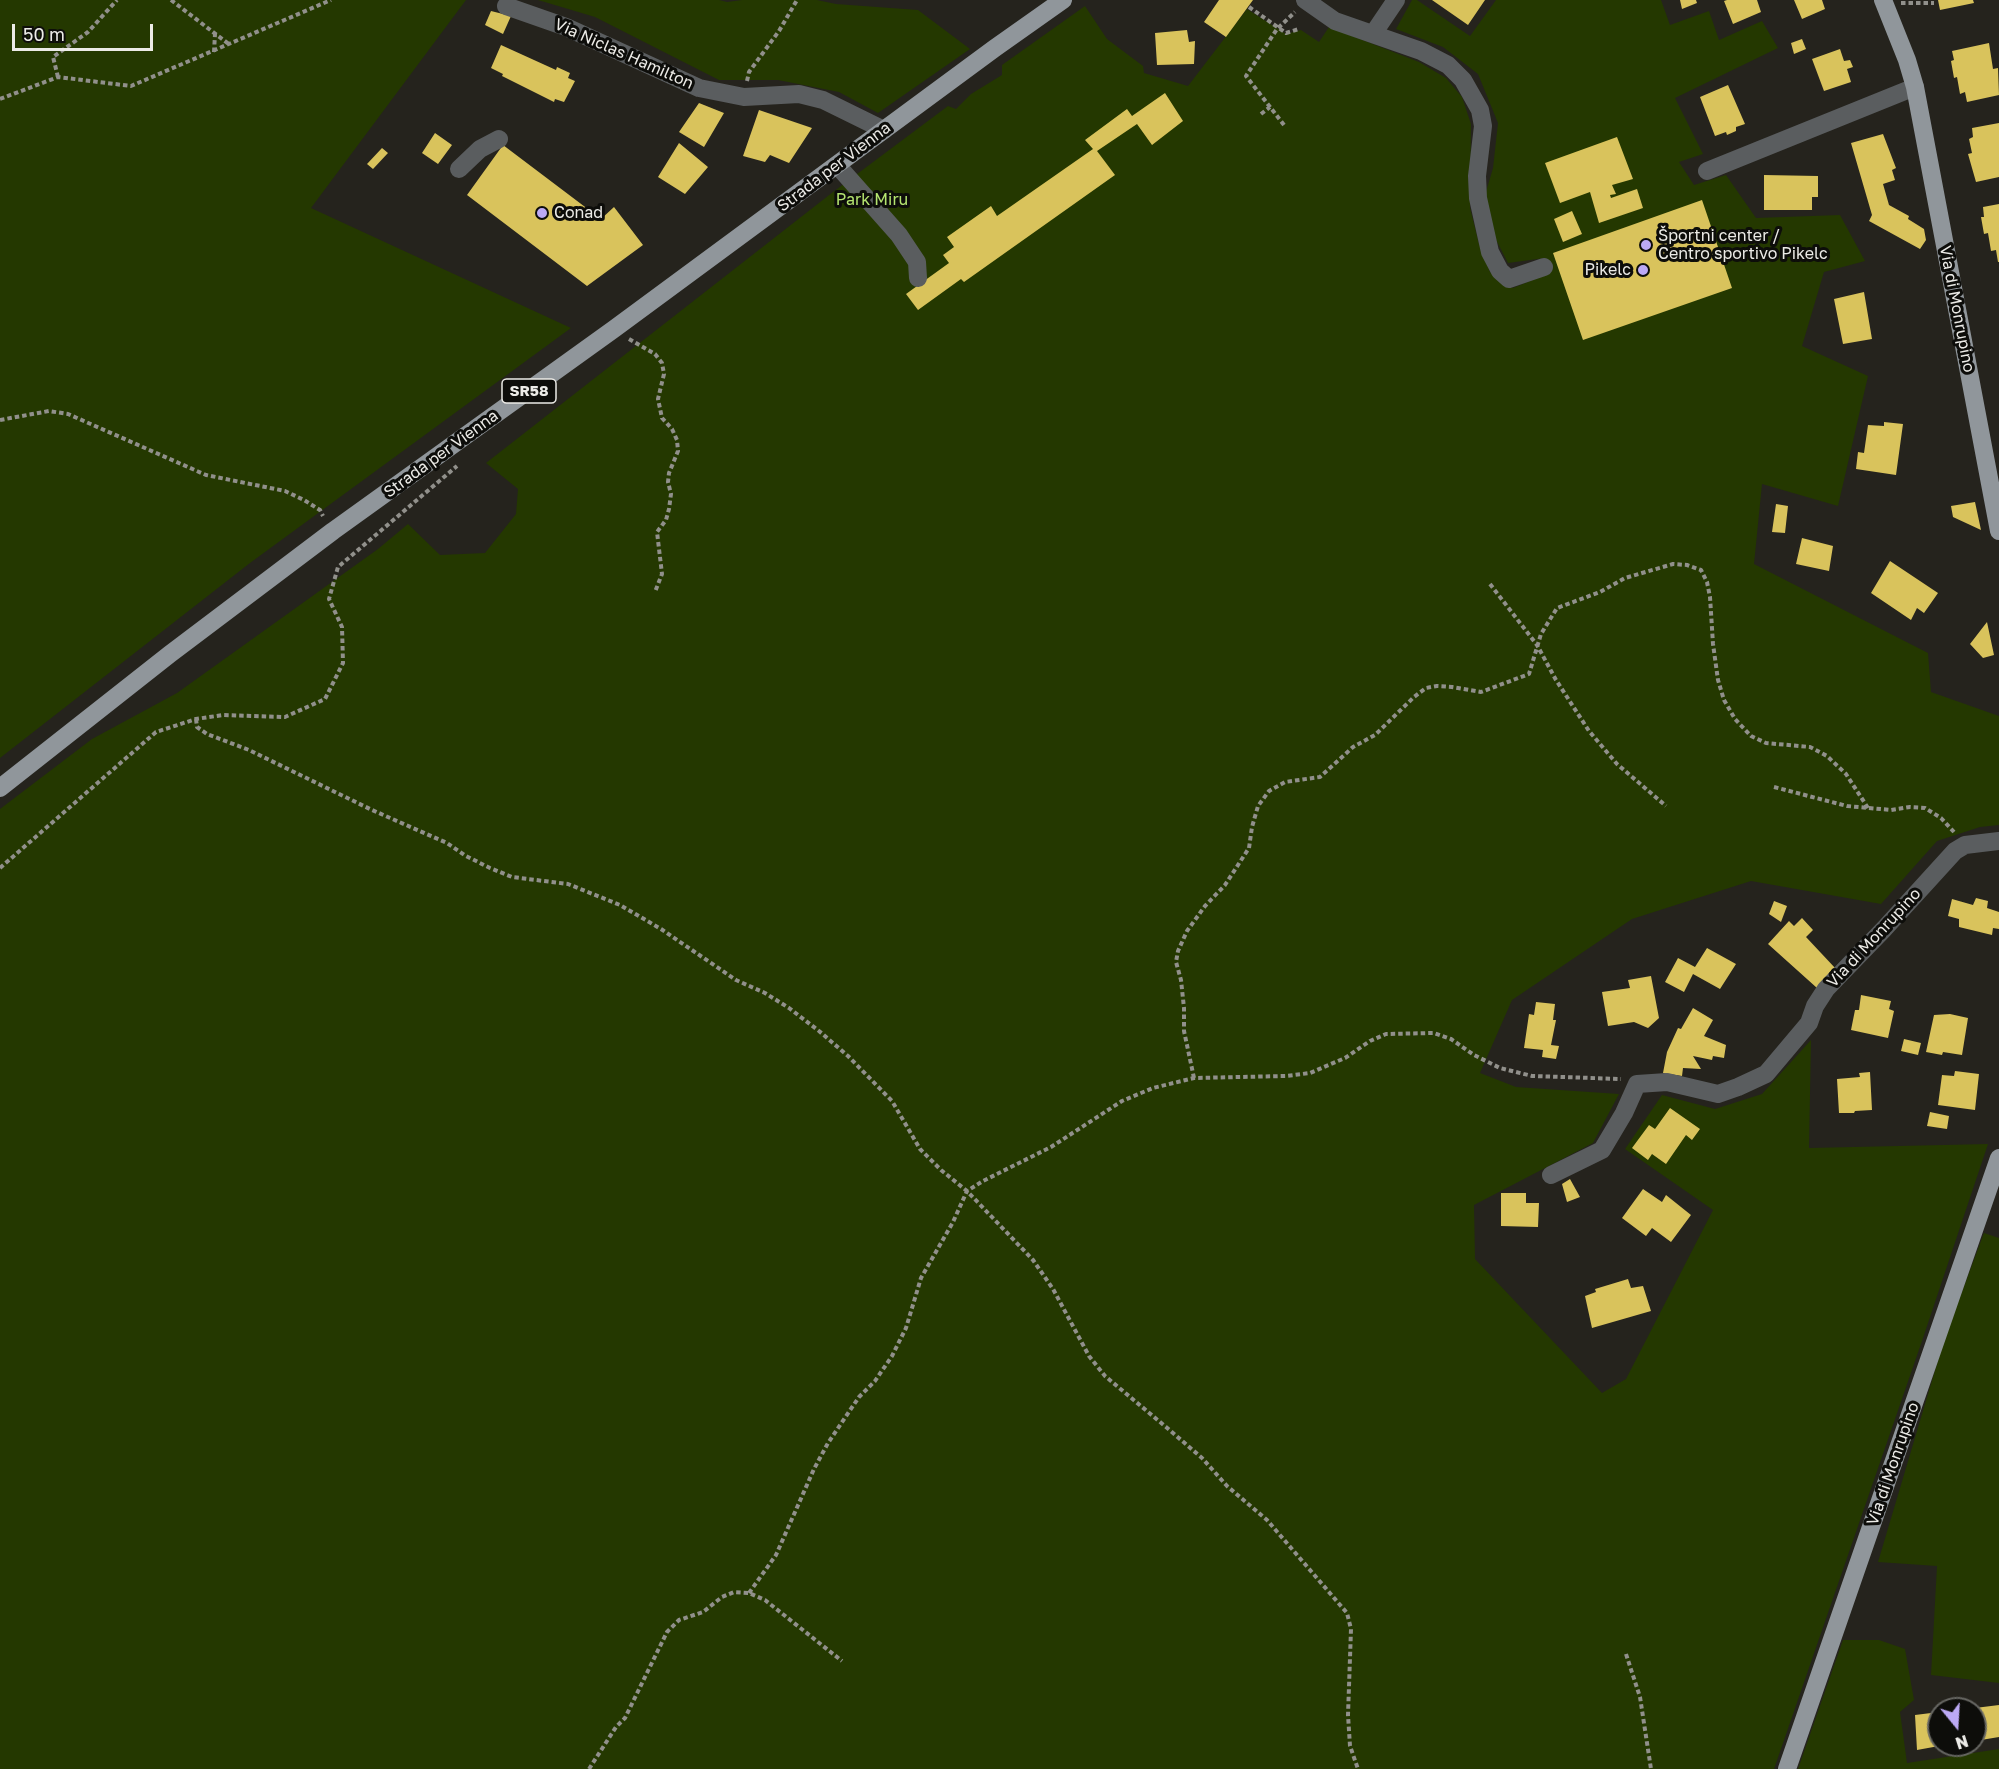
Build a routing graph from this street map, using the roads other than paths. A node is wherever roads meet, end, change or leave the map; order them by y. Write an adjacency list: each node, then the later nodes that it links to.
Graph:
1 (1063, 0): 8 (main road, Strada per Vienna / SR58)
2 (1305, 0): 6 (street)
3 (1396, 0): 6 (street)
4 (1884, 3): 7 (main road, Via di Monrupino)
5 (506, 6): 8 (street, Via Niclas Hamilton)
6 (1373, 34): 13 (street)
7 (1915, 87): 12 (street); 15 (main road, Via di Monrupino)
8 (884, 130): 10 (main road, Strada per Vienna / SR58)
9 (499, 140): 11 (street)
10 (837, 165): 14 (street); 16 (main road, Strada per Vienna / SR58)
11 (459, 169)
12 (1707, 171)
13 (1544, 267)
14 (918, 278)
15 (1999, 531)
16 (0, 788)
17 (1999, 841): 19 (street, Via di Monrupino)
18 (1999, 1158): 20 (main road, Via di Monrupino)
19 (1551, 1175)
20 (1787, 1769)

